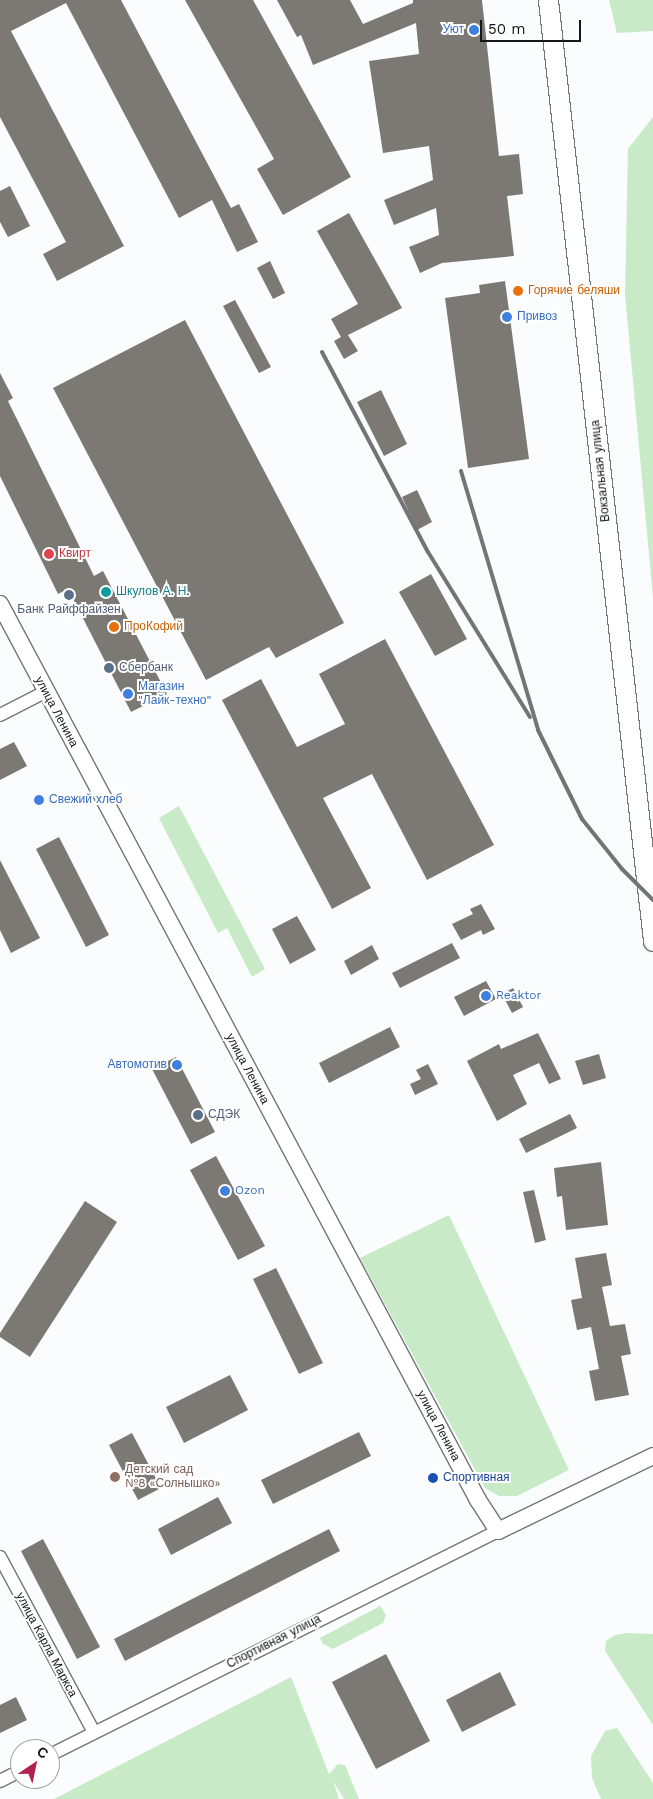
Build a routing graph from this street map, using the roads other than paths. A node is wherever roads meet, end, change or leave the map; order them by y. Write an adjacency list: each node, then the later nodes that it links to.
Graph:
1 (548, 0): 5 (highway, Вокзальная улица)
2 (0, 604): 3 (main road, улица Ленина)
3 (45, 692): 4 (street); 7 (main road, улица Ленина)
4 (0, 715)
5 (653, 941)
6 (653, 1456): 7 (main road)
7 (498, 1531): 9 (street, Спортивная улица)
8 (0, 1557): 9 (street, улица Карла Маркса)
9 (94, 1732): 10 (street, Спортивная улица)
10 (60, 1750)

